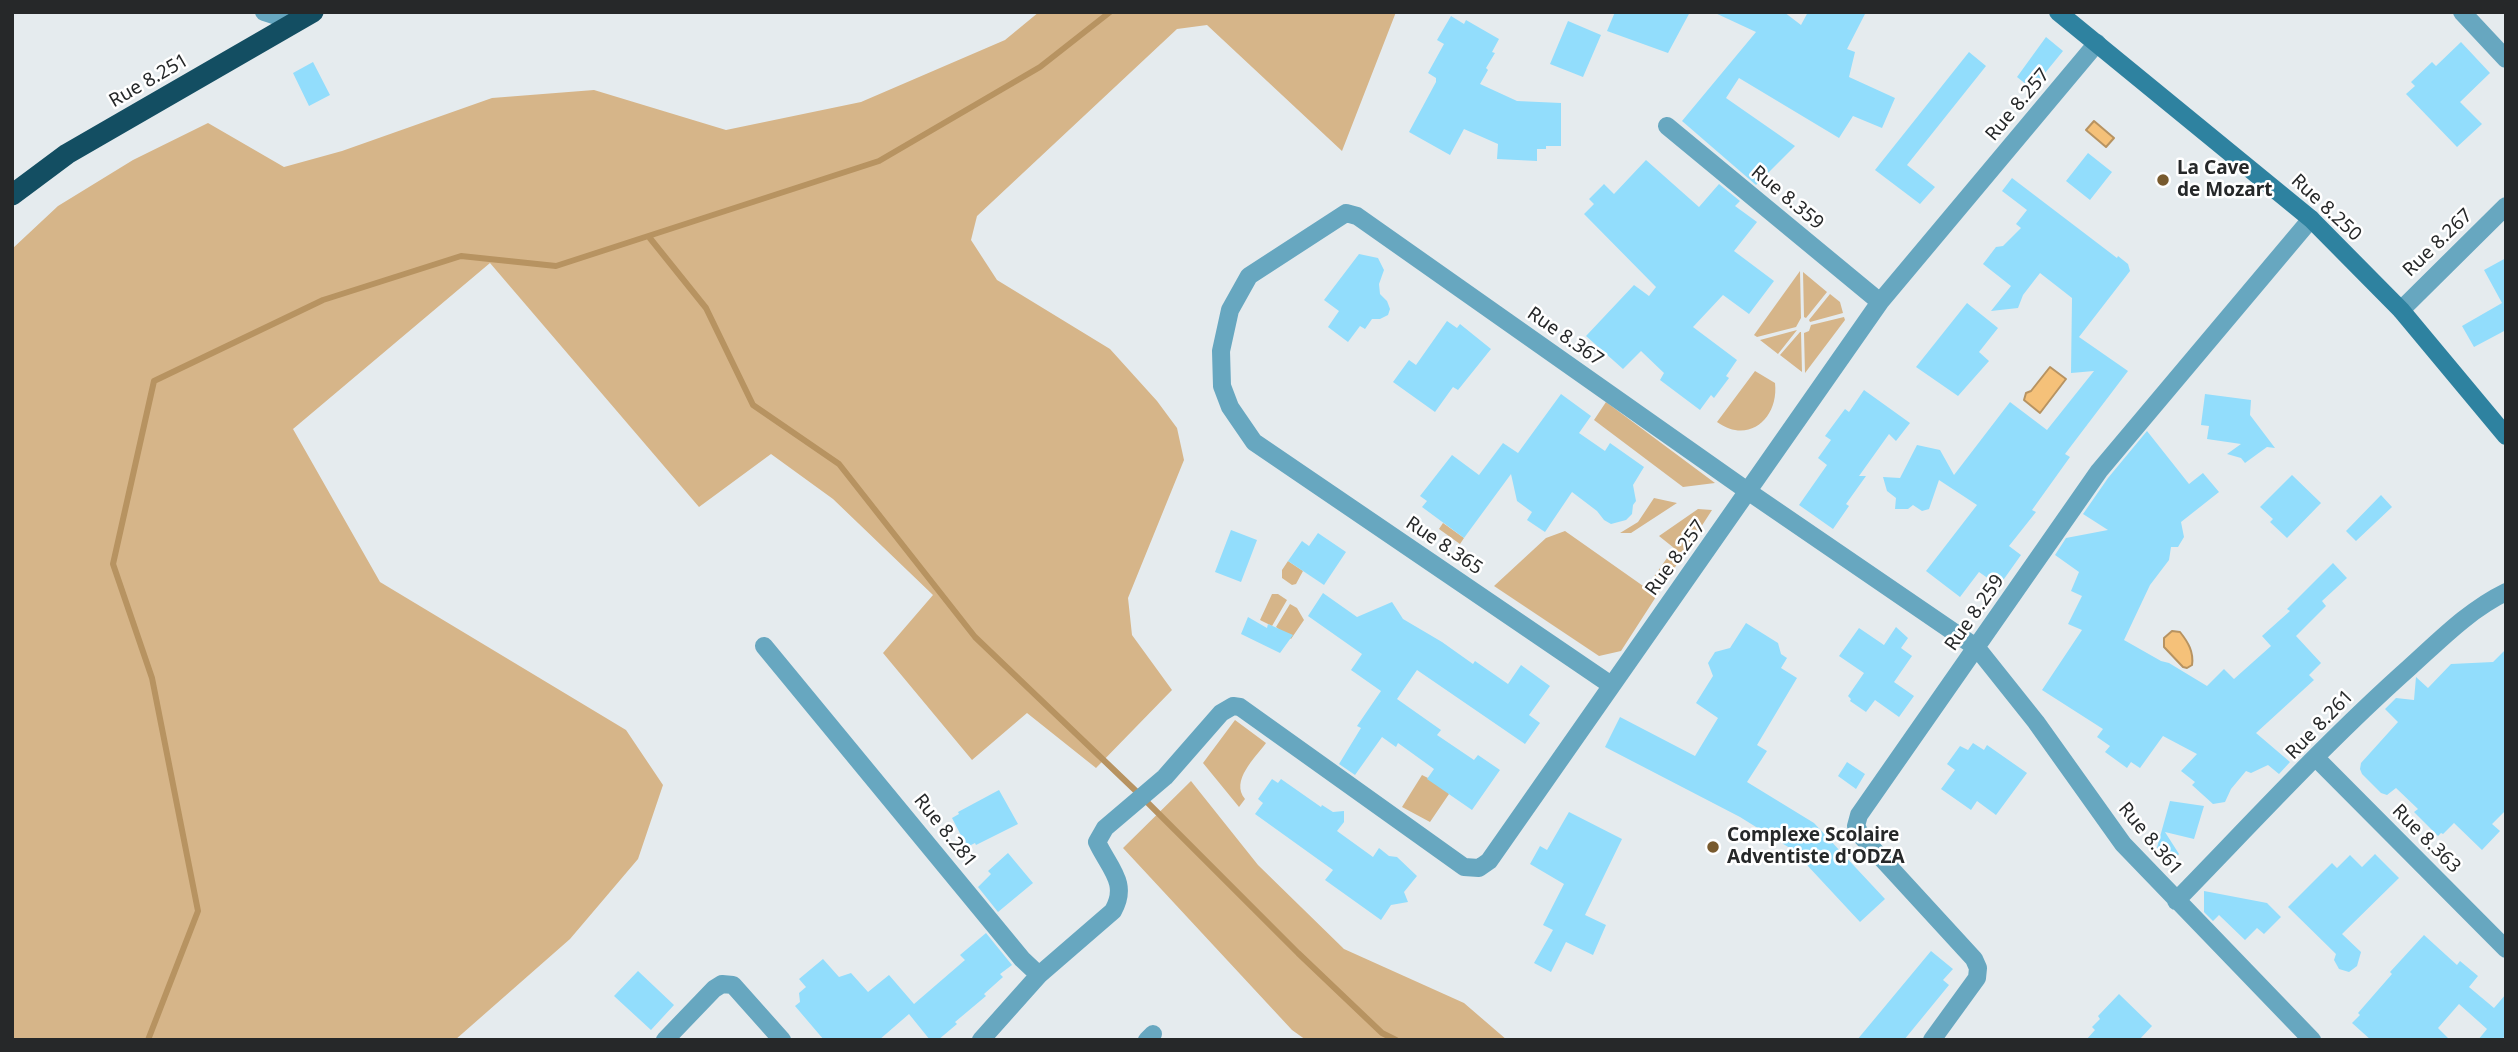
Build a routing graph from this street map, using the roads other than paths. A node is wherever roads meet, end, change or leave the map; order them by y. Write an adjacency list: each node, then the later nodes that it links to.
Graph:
1 (264, 12): 4 (street)
2 (2058, 12): 5 (street, Rue 8.250)
3 (2462, 12): 6 (street)
4 (304, 17): 8 (highway, Rue 8.251)
5 (2097, 43): 11 (street, Rue 8.250); 12 (street, Rue 8.257)
6 (2506, 60)
7 (1667, 126): 12 (street, Rue 8.359)
8 (12, 194)
9 (2506, 206): 13 (street, Rue 8.267)
10 (1357, 216): 15 (street, Rue 8.367); 19 (street, Rue 8.365)
11 (2311, 219): 13 (street, Rue 8.250); 18 (street, Rue 8.259)
12 (1880, 302): 15 (street, Rue 8.257)
13 (2401, 310): 14 (street, Rue 8.250)
14 (2506, 436)
15 (1749, 492): 18 (street, Rue 8.367); 19 (street, Rue 8.257)
16 (2506, 592): 20 (street, Rue 8.261)
17 (764, 646): 23 (street, Rue 8.281)
18 (1978, 648): 21 (street, Rue 8.361); 27 (street, Rue 8.259)
19 (1611, 685): 23 (street, Rue 8.257)
20 (2316, 758): 21 (street, Rue 8.261); 22 (street, Rue 8.363)
21 (2176, 901): 28 (street, Rue 8.361)
22 (2506, 949)
23 (1039, 975): 26 (street)
24 (665, 1040): 25 (street)
25 (782, 1040)
26 (981, 1040)
27 (1932, 1040)
28 (2312, 1040)

